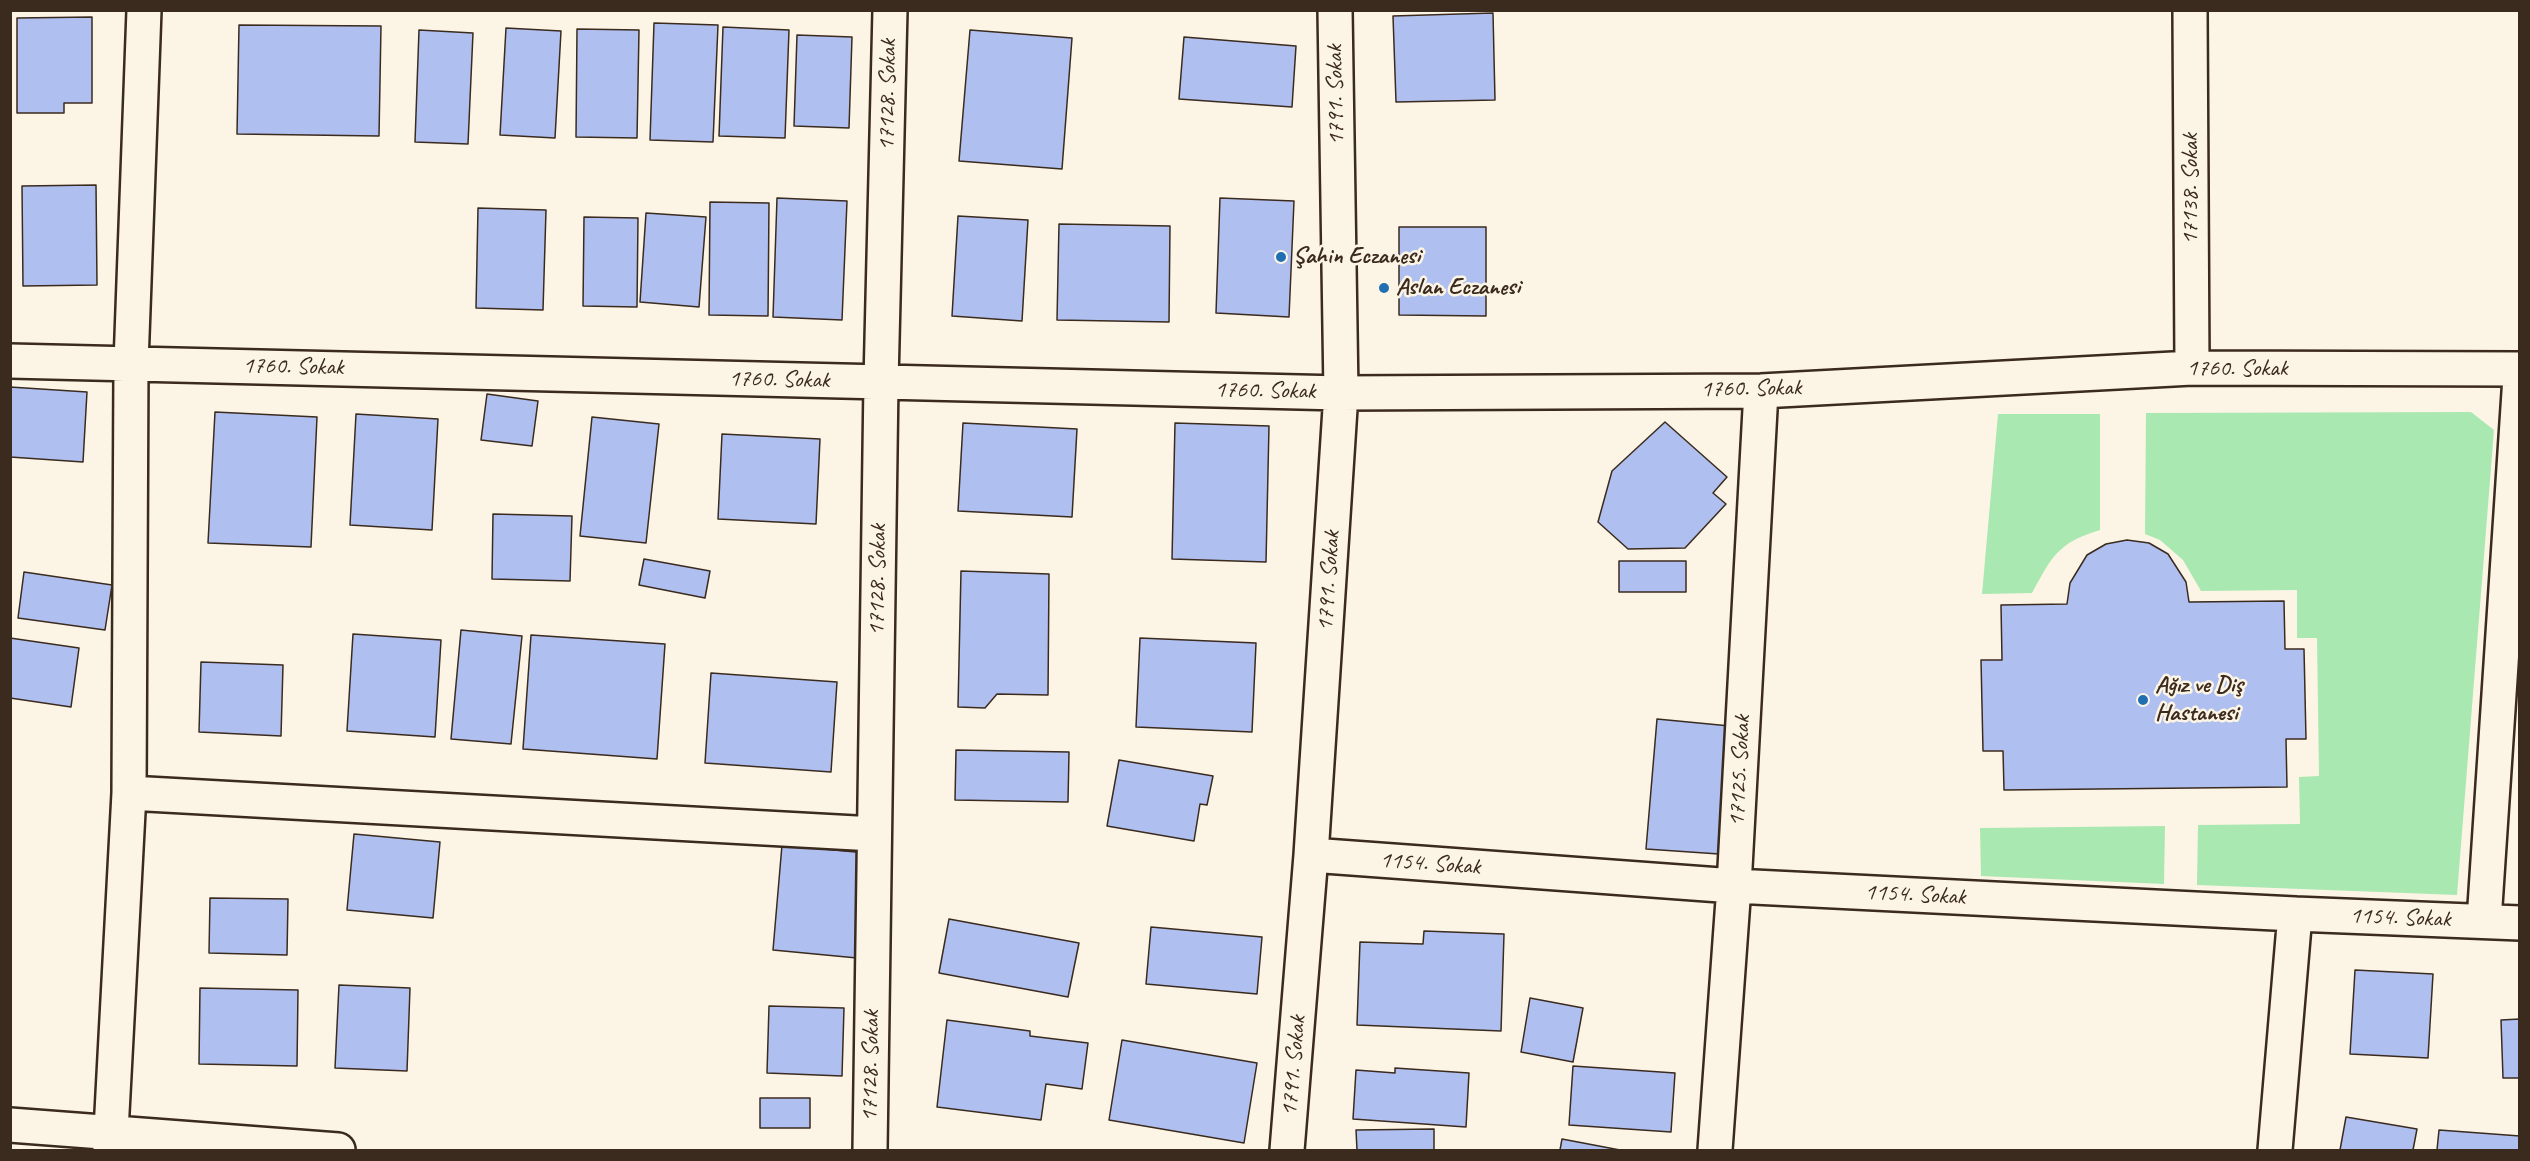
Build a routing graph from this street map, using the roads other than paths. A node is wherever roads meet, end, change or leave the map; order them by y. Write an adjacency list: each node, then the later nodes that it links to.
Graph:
1 (144, 10): 6 (street)
2 (891, 10): 10 (street, 17128. Sokak)
3 (1335, 10): 12 (street, 1791. Sokak)
4 (2190, 10): 7 (street, 17138. Sokak)
5 (10, 361): 6 (street, 1760. Sokak)
6 (131, 363): 10 (street, 1760. Sokak); 13 (street)
7 (2193, 368): 8 (street, 1760. Sokak); 11 (street, 1760. Sokak)
8 (2520, 369)
9 (2520, 377): 18 (street)
10 (881, 382): 12 (street, 1760. Sokak); 14 (street, 17128. Sokak)
11 (1761, 391): 12 (street, 1760. Sokak); 16 (street, 17125. Sokak)
12 (1341, 393): 15 (street, 1791. Sokak)
13 (129, 793): 14 (street); 21 (street)
14 (874, 834): 23 (street, 17128. Sokak)
15 (1311, 855): 16 (street, 1154. Sokak); 24 (street, 1791. Sokak)
16 (1734, 886): 17 (street, 1154. Sokak); 25 (street, 17125. Sokak)
17 (2295, 914): 18 (street, 1154. Sokak); 26 (street)
18 (2484, 921): 19 (street, 1154. Sokak)
19 (2520, 922)
20 (10, 1125): 21 (street)
21 (110, 1141): 22 (street)
22 (338, 1150)
23 (870, 1150)
24 (1287, 1150)
25 (1715, 1150)
26 (2275, 1150)

